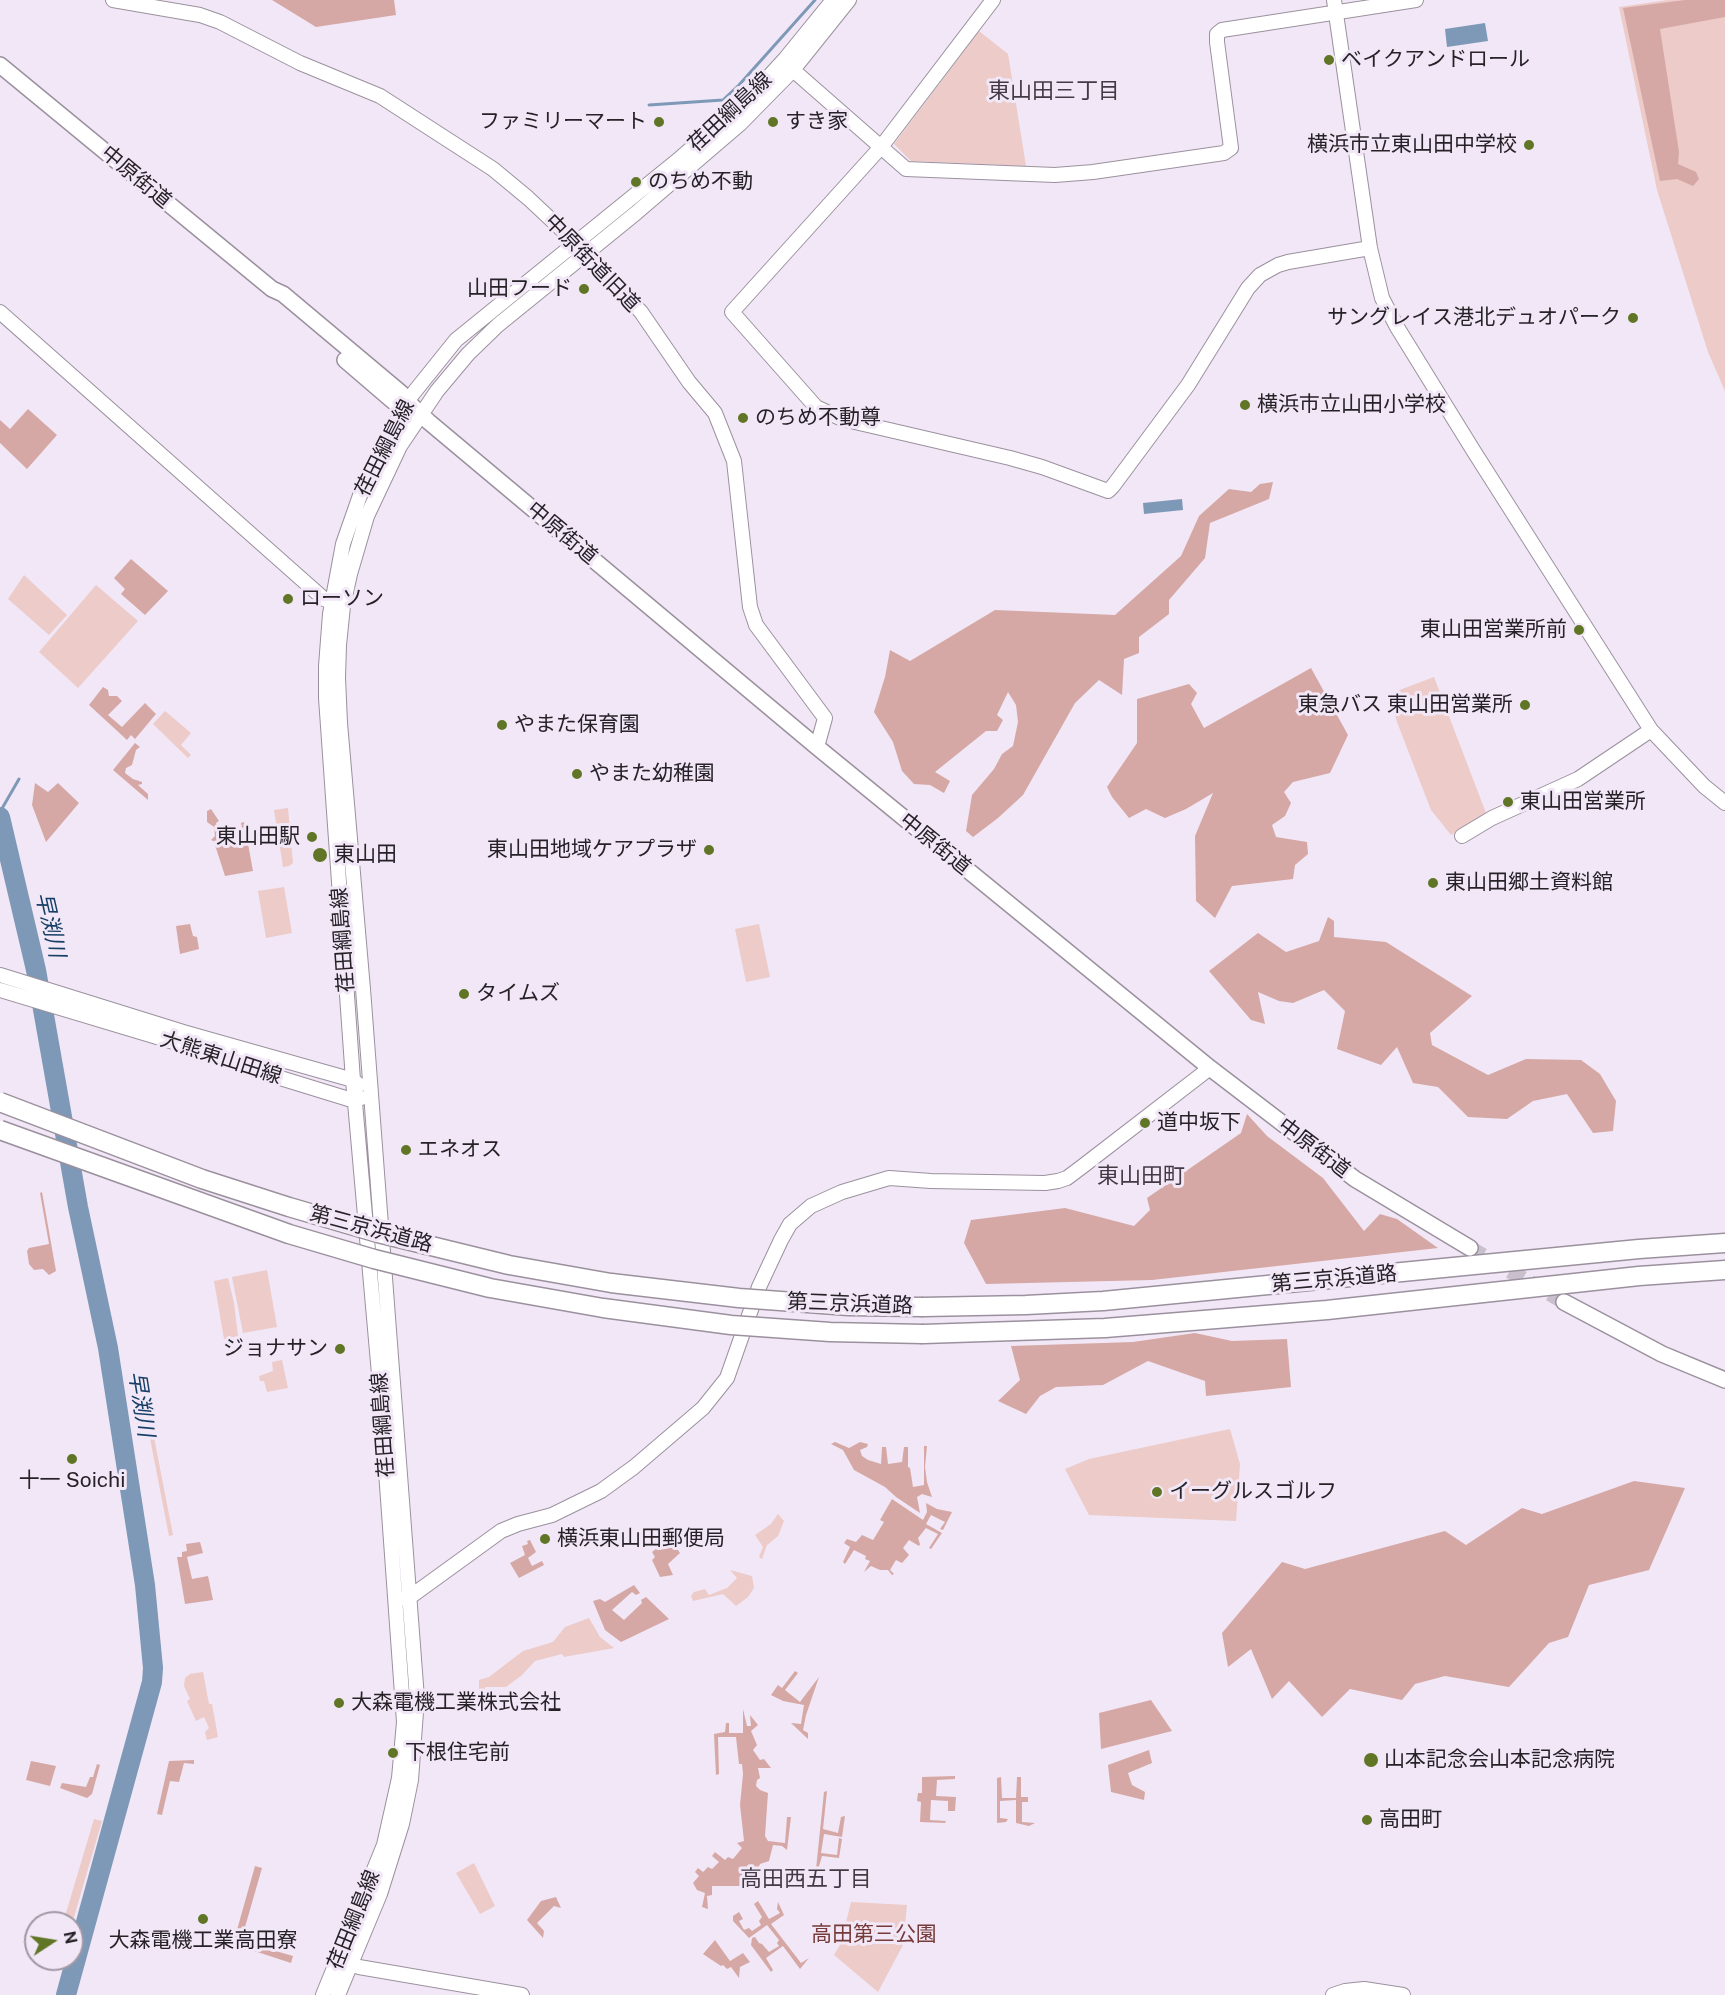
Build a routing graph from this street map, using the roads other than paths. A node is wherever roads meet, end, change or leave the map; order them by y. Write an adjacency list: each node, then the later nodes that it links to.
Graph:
1 (113, 0): 10 (street, 中原街道旧道)
2 (833, 0): 10 (street, 荏田綱島線)
3 (849, 0): 8 (street, 荏田綱島線)
4 (993, 0): 9 (street)
5 (1416, 0): 6 (street)
6 (1335, 6): 9 (street); 11 (street)
7 (0, 65): 14 (main road, 中原街道)
8 (793, 70): 9 (street); 12 (street, 荏田綱島線)
9 (880, 147): 11 (street)
10 (576, 243): 12 (street, 中原街道旧道); 14 (street, 荏田綱島線)
11 (1370, 249): 17 (street)
12 (585, 255): 15 (street, 荏田綱島線); 18 (street, 中原街道旧道)
13 (0, 312): 16 (street)
14 (405, 404): 15 (main road, 中原街道); 16 (street, 荏田綱島線)
15 (420, 414): 16 (street, 荏田綱島線); 18 (main road, 中原街道)
16 (337, 605): 24 (street, 荏田綱島線); 25 (street, 荏田綱島線)
17 (1651, 730): 19 (street); 20 (street)
18 (817, 747): 23 (main road, 中原街道)
19 (1725, 803)
20 (1462, 836)
21 (5, 976): 24 (street, 大熊東山田線)
22 (0, 990): 26 (street, 大熊東山田線)
23 (1210, 1068): 30 (main road, 中原街道); 34 (street)
24 (353, 1080): 25 (street); 26 (street, 荏田綱島線)
25 (371, 1093): 26 (street); 34 (street, 荏田綱島線)
26 (355, 1101): 34 (street, 荏田綱島線)
27 (0, 1102): 29 (highway, 第三京浜道路, bridge)
28 (0, 1130): 31 (highway, 第三京浜道路, bridge)
29 (1725, 1243)
30 (1470, 1248)
31 (1725, 1270)
32 (1564, 1302): 33 (main road)
33 (1725, 1380)
34 (403, 1598): 35 (street, 荏田綱島線)
35 (344, 1962): 36 (street, 荏田綱島線); 37 (street, 荏田綱島線); 38 (street)
36 (323, 1995)
37 (338, 1995)
38 (522, 1995)
39 (1333, 1995): 40 (street)
40 (1403, 1995)

